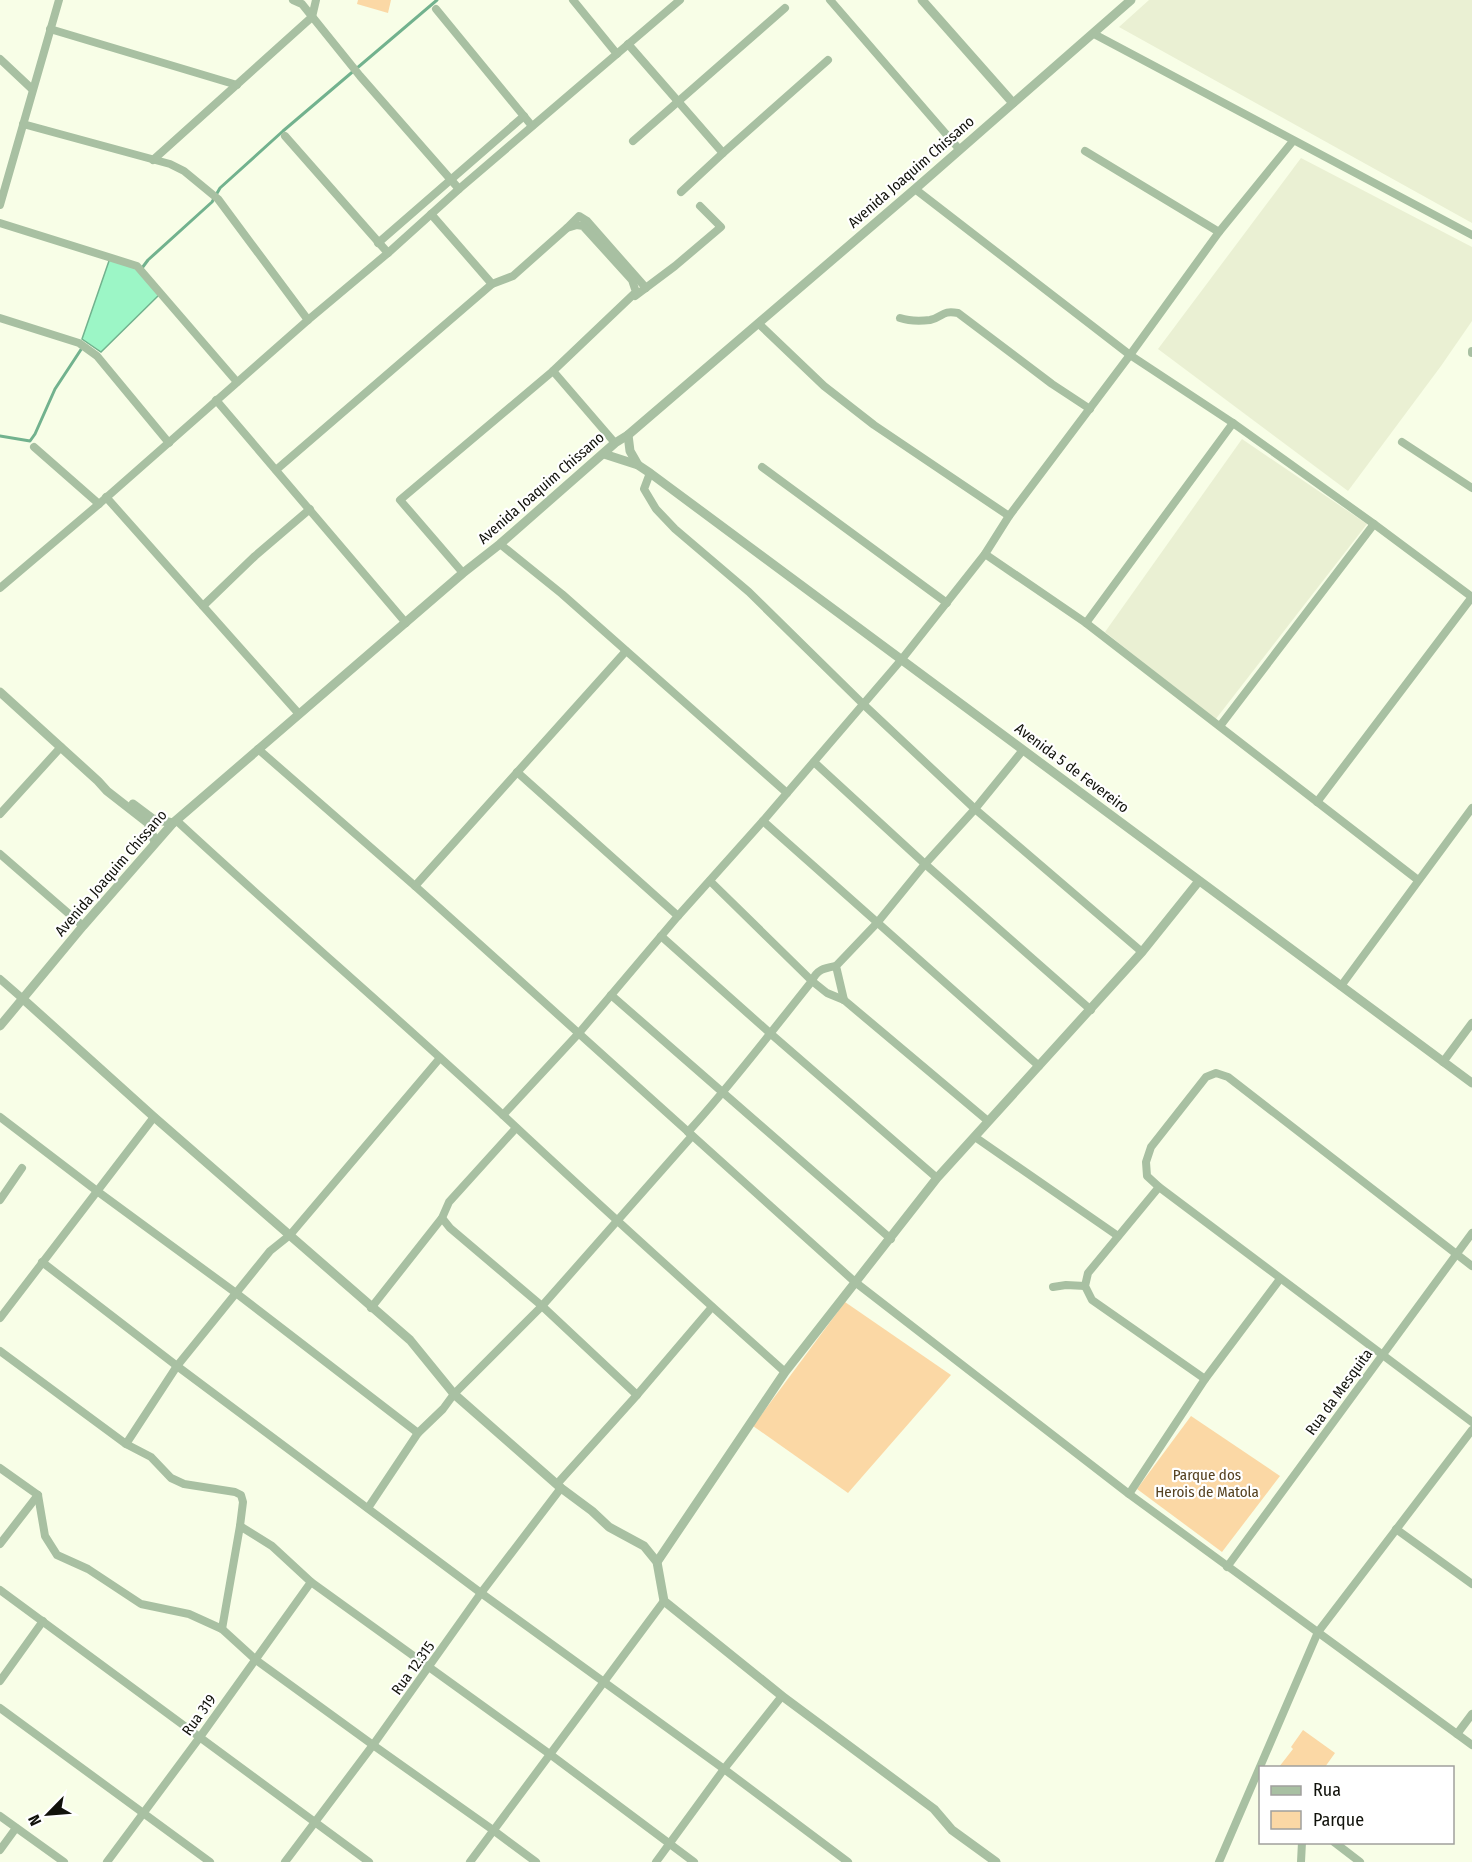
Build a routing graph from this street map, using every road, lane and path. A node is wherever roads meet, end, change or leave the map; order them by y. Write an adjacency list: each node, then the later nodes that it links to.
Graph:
1 (59, 0): 12 (street)
2 (292, 0): 11 (street)
3 (316, 0): 11 (street)
4 (573, 0): 15 (street)
5 (680, 0): 14 (street)
6 (830, 0): 28 (street)
7 (922, 0): 21 (street)
8 (1131, 0): 13 (street, Avenida Joaquim Chissano)
9 (785, 8): 20 (street)
10 (436, 9): 22 (street)
11 (312, 17): 18 (street); 32 (street)
12 (50, 29): 18 (street); 19 (street)
13 (1094, 34): 21 (street, Avenida Joaquim Chissano); 27 (street)
14 (628, 44): 15 (street); 20 (street)
15 (617, 54): 24 (street)
16 (0, 59): 19 (street)
17 (828, 60): 30 (street)
18 (237, 85): 31 (street)
19 (32, 89): 23 (street)
20 (678, 100): 26 (street); 30 (street)
21 (1014, 103): 28 (street, Avenida Joaquim Chissano)
22 (524, 116): 24 (street); 32 (street)
23 (23, 124): 31 (street); 36 (street)
24 (532, 126): 33 (street)
25 (285, 136): 43 (street)
26 (633, 141)
27 (1293, 141): 41 (street); 42 (street)
28 (959, 149): 34 (street, Avenida Joaquim Chissano)
29 (1085, 151): 41 (street)
30 (723, 153): 35 (street)
31 (153, 160): 50 (street)
32 (450, 179): 33 (street); 43 (street)
33 (459, 189): 38 (street)
34 (915, 189): 51 (street, Avenida Joaquim Chissano); 52 (street)
35 (681, 192)
36 (0, 205)
37 (700, 206): 46 (street)
38 (431, 214): 44 (street); 45 (street)
39 (0, 223): 54 (street)
40 (567, 228): 45 (street); 46 (street); 47 (street)
41 (1219, 232): 52 (street)
42 (1472, 235)
43 (378, 243): 44 (street)
44 (388, 253): 50 (street)
45 (492, 284): 66 (street)
46 (646, 288): 47 (street)
47 (629, 301): 53 (street)
48 (0, 318): 60 (street)
49 (900, 318): 56 (street)
50 (308, 320): 54 (street)
51 (759, 324): 58 (street, Avenida Joaquim Chissano); 72 (street)
52 (1130, 355): 56 (street); 57 (street)
53 (552, 371): 61 (street); 76 (street)
54 (237, 382): 55 (street)
55 (216, 400): 60 (street); 66 (street)
56 (1090, 409): 72 (street)
57 (1233, 423): 73 (street); 82 (street)
58 (627, 435): 61 (street, Avenida Joaquim Chissano); 64 (street)
59 (1402, 442): 68 (street)
60 (169, 443): 69 (street)
61 (615, 443): 63 (street, Avenida Joaquim Chissano)
62 (34, 447): 70 (street)
63 (604, 454): 64 (street, Avenida 5 de Fevereiro); 74 (street, Avenida Joaquim Chissano)
64 (638, 465): 67 (street, Avenida 5 de Fevereiro)
65 (762, 467): 79 (street)
66 (276, 470): 71 (street)
67 (652, 476): 84 (street, Avenida 5 de Fevereiro); 86 (street)
68 (1472, 488)
69 (106, 497): 70 (street); 80 (street)
70 (99, 504): 77 (street)
71 (310, 509): 80 (street); 81 (street)
72 (1009, 516): 75 (street)
73 (1374, 524): 78 (street); 88 (street)
74 (500, 544): 76 (street, Avenida Joaquim Chissano); 83 (street)
75 (985, 554): 79 (street); 82 (street)
76 (463, 573): 81 (street, Avenida Joaquim Chissano)
77 (0, 588)
78 (1472, 597): 96 (street)
79 (947, 603): 84 (street)
80 (203, 606): 87 (street)
81 (406, 623): 87 (street, Avenida Joaquim Chissano)
82 (1086, 623): 88 (street)
83 (626, 651): 93 (street); 95 (street)
84 (902, 659): 86 (street); 91 (street, Avenida 5 de Fevereiro)
85 (0, 692): 89 (street)
86 (863, 704): 92 (street); 98 (street)
87 (299, 714): 90 (street, Avenida Joaquim Chissano)
88 (1220, 726): 96 (street)
89 (61, 747): 94 (street); 99 (street)
90 (258, 748): 101 (street, Avenida Joaquim Chissano); 108 (street)
91 (1023, 750): 98 (street); 106 (street, Avenida 5 de Fevereiro)
92 (814, 762): 95 (street); 104 (street)
93 (517, 772): 108 (street); 109 (street)
94 (98, 781): 101 (street); 102 (street)
95 (787, 793): 100 (street)
96 (1317, 802): 105 (street)
97 (1472, 808): 105 (street)
98 (975, 809): 104 (street); 113 (street)
99 (0, 814)
100 (763, 821): 107 (street); 110 (street)
101 (175, 822): 102 (street, Avenida Joaquim Chissano); 126 (street)
102 (156, 842): 111 (street, Avenida Joaquim Chissano)
103 (0, 854): 111 (street)
104 (925, 864): 110 (street); 121 (street)
105 (1418, 880): 117 (street)
106 (1199, 881): 113 (street); 117 (street, Avenida 5 de Fevereiro)
107 (710, 882): 109 (street); 116 (street)
108 (415, 886): 124 (street)
109 (678, 916): 112 (street)
110 (877, 923): 114 (street); 128 (street)
111 (83, 926): 119 (street, Avenida Joaquim Chissano)
112 (661, 936): 118 (street); 125 (street)
113 (1142, 952): 121 (street)
114 (836, 966): 116 (street); 120 (street)
115 (0, 979): 119 (street)
116 (812, 981): 120 (street); 125 (street)
117 (1341, 986): 127 (street, Avenida 5 de Fevereiro)
118 (611, 995): 124 (street); 130 (street)
119 (23, 999): 123 (street, Avenida Joaquim Chissano); 133 (street)
120 (844, 1000): 134 (street)
121 (1091, 1010): 128 (street)
122 (1472, 1023): 127 (street)
123 (0, 1026)
124 (579, 1033): 131 (street); 136 (street)
125 (771, 1034): 130 (street); 139 (street)
126 (440, 1058): 131 (street); 146 (street)
127 (1443, 1062): 129 (street, Avenida 5 de Fevereiro)
128 (1039, 1066): 134 (street)
129 (1472, 1083)
130 (723, 1094): 136 (street); 148 (street)
131 (503, 1115): 135 (street)
132 (0, 1117): 141 (street)
133 (154, 1117): 141 (street); 146 (street)
134 (988, 1121): 137 (street)
135 (516, 1128): 143 (street); 144 (street)
136 (690, 1134): 144 (street); 153 (street)
137 (975, 1137): 139 (street); 147 (street)
138 (22, 1168): 142 (street)
139 (938, 1178): 148 (street)
140 (1159, 1187): 147 (street); 149 (street); 152 (street)
141 (97, 1191): 150 (street); 156 (street)
142 (0, 1200)
143 (442, 1218): 157 (street); 159 (street)
144 (616, 1221): 157 (street); 158 (street)
145 (1472, 1233): 149 (street, Rua da Mesquita)
146 (290, 1235): 156 (street); 159 (street)
147 (1118, 1236): 154 (street)
148 (891, 1239): 153 (street)
149 (1456, 1255): 151 (street); 162 (street, Rua da Mesquita)
150 (42, 1262): 160 (street); 163 (street)
151 (1472, 1266)
152 (1280, 1279): 162 (street); 165 (street)
153 (855, 1282): 164 (street); 174 (street)
154 (1085, 1286): 155 (street); 165 (street)
155 (1053, 1287)
156 (236, 1293): 163 (street); 170 (street)
157 (542, 1306): 166 (street); 167 (street)
158 (712, 1307): 164 (street); 167 (street, Rua 12.315)
159 (371, 1308): 166 (street)
160 (0, 1318)
161 (0, 1352): 171 (street)
162 (1383, 1354): 168 (street); 181 (street, Rua da Mesquita)
163 (177, 1366): 171 (street); 176 (street)
164 (785, 1372): 180 (street)
165 (1205, 1379): 174 (street)
166 (454, 1394): 170 (street); 173 (street)
167 (637, 1395): 173 (street, Rua 12.315)
168 (1472, 1422)
169 (1472, 1430): 178 (street)
170 (418, 1433): 176 (street)
171 (126, 1444): 177 (street)
172 (0, 1468): 175 (street)
173 (559, 1486): 180 (street); 185 (street, Rua 12.315)
174 (1129, 1494): 181 (street)
175 (38, 1495): 179 (street); 188 (street)
176 (368, 1508): 185 (street)
177 (240, 1526): 182 (street); 188 (street)
178 (1396, 1529): 183 (street); 189 (street)
179 (0, 1544)
180 (657, 1562): 186 (street)
181 (1227, 1567): 189 (street)
182 (311, 1582): 190 (street, Rua 319); 191 (street)
183 (1472, 1584)
184 (0, 1590): 187 (street)
185 (481, 1593): 191 (street, Rua 12.315); 193 (street)
186 (664, 1601): 193 (street); 194 (street)
187 (43, 1621): 192 (street); 198 (street)
188 (222, 1629): 190 (street)
189 (1318, 1632): 197 (street); 202 (street)
190 (256, 1660): 198 (street, Rua 319); 200 (street)
191 (429, 1668): 200 (street, Rua 12.315); 201 (street)
192 (0, 1681)
193 (603, 1681): 201 (street); 203 (street)
194 (782, 1696): 203 (street); 224 (street)
195 (0, 1708): 205 (street)
196 (1472, 1714): 197 (street)
197 (1457, 1734): 199 (street)
198 (200, 1737): 205 (street, Rua 319); 207 (street)
199 (1472, 1745)
200 (373, 1746): 207 (street, Rua 12.315); 209 (street)
201 (551, 1755): 209 (street); 210 (street)
202 (1265, 1766)
203 (723, 1769): 210 (street); 223 (street)
204 (1257, 1785): 225 (street)
205 (143, 1813): 215 (street, Rua 319); 216 (street)
206 (0, 1816): 208 (street)
207 (315, 1822): 217 (street, Rua 12.315); 218 (street)
208 (16, 1828): 213 (street); 214 (street)
209 (493, 1830): 219 (street); 220 (street)
210 (670, 1844): 221 (street); 222 (street)
211 (1302, 1844): 226 (street)
212 (1337, 1844): 227 (street)
213 (0, 1850)
214 (64, 1862)
215 (107, 1862)
216 (210, 1862)
217 (285, 1862)
218 (369, 1862)
219 (470, 1862)
220 (536, 1862)
221 (656, 1862)
222 (694, 1862)
223 (848, 1862)
224 (996, 1862)
225 (1219, 1862)
226 (1301, 1862)
227 (1360, 1862)

